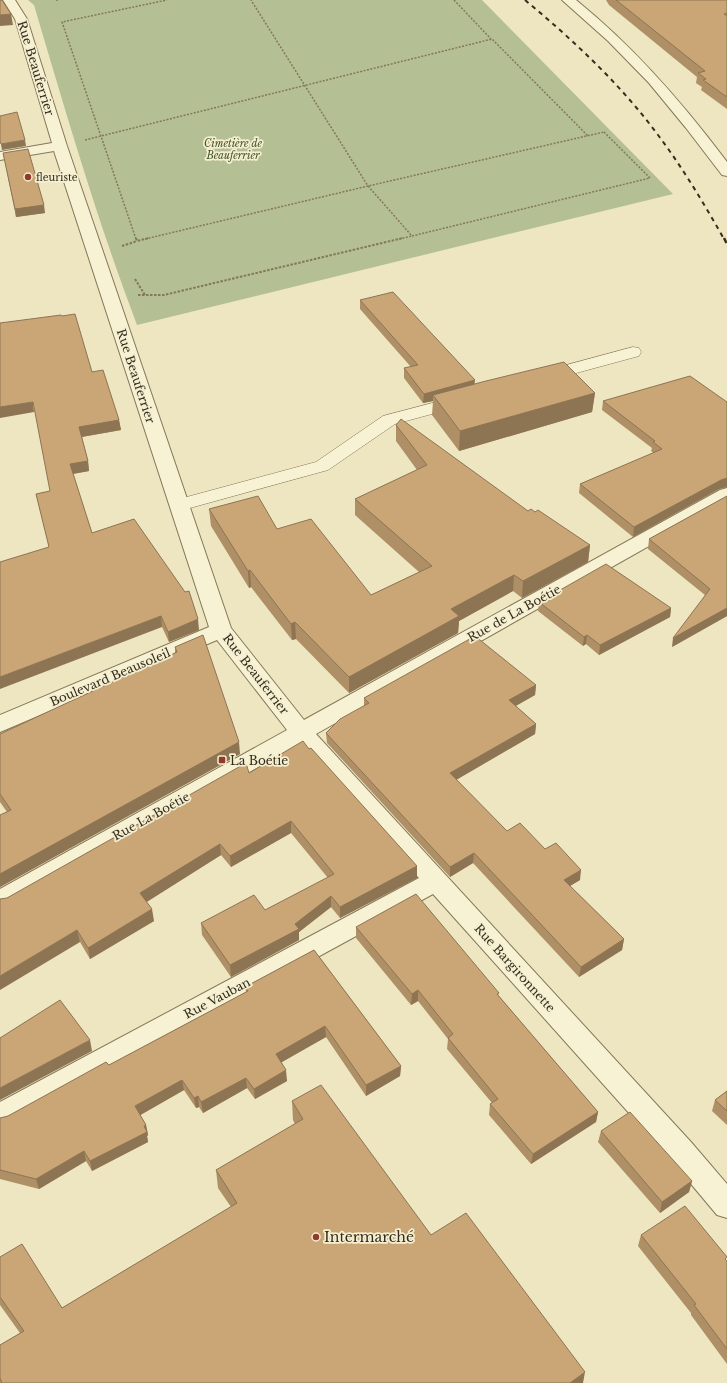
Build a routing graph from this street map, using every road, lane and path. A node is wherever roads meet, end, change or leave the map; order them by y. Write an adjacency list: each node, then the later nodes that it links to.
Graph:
1 (9, 0): 12 (street, Rue Beauferrier)
2 (56, 0): 3 (path)
3 (58, 0)
4 (168, 0): 11 (path)
5 (251, 0): 9 (path)
6 (454, 0): 8 (path)
7 (568, 0): 14 (street)
8 (492, 39): 9 (path); 10 (path)
9 (305, 86): 11 (path); 15 (path)
10 (588, 136): 15 (path); 16 (path)
11 (100, 137): 12 (path); 15 (path)
12 (58, 140): 13 (street); 17 (street, Rue Beauferrier)
13 (0, 156)
14 (727, 172)
15 (368, 186): 16 (path)
16 (412, 236): 17 (path)
17 (108, 290): 22 (street, Rue Beauferrier)
18 (633, 352): 19 (lane)
19 (526, 382)
20 (473, 397): 22 (lane)
21 (727, 494): 25 (street, Rue de La Boétie)
22 (179, 505): 23 (street, Rue Beauferrier)
23 (221, 630): 24 (street, Boulevard Beausoleil); 25 (street, Rue Beauferrier)
24 (0, 724)
25 (301, 732): 26 (street, Rue Bargironnette); 27 (street, Rue La Boétie)
26 (435, 881): 28 (street, Rue Vauban); 29 (street, Rue Bargironnette)
27 (0, 901)
28 (0, 1116)
29 (727, 1205)

